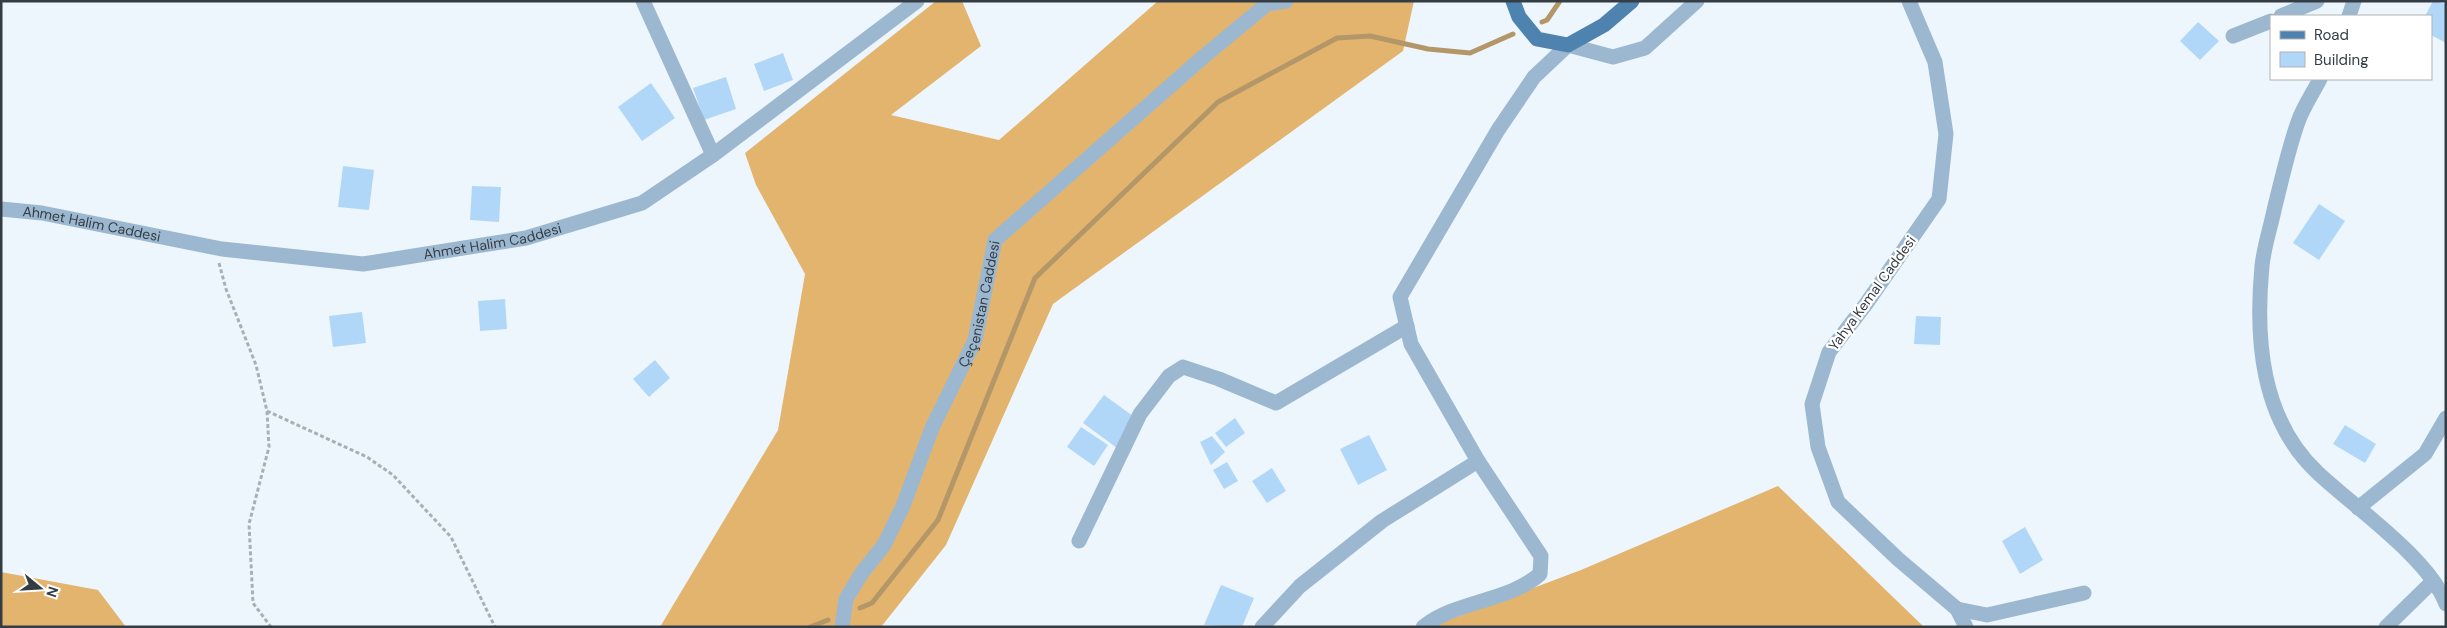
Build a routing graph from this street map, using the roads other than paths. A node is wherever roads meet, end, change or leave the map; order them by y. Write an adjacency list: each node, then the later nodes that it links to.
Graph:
1 (643, 1): 16 (street)
2 (917, 1): 16 (street, Ahmet Halim Caddesi)
3 (1286, 1): 27 (street, Çeçenistan Caddesi)
4 (1513, 1): 14 (main road)
5 (1632, 1): 14 (main road)
6 (1697, 1): 14 (street)
7 (1909, 1): 26 (street, Yahya Kemal Caddesi)
8 (2318, 1): 10 (street)
9 (2354, 1): 11 (street)
10 (2283, 15)
11 (2349, 15)
12 (2270, 20): 13 (street)
13 (2233, 36)
14 (1568, 45): 18 (street)
15 (2319, 80): 21 (street)
16 (713, 156): 17 (street, Ahmet Halim Caddesi)
17 (1, 209)
18 (1407, 326): 20 (street); 22 (street)
19 (2446, 418): 21 (street)
20 (1478, 461): 28 (street); 29 (street)
21 (2358, 508): 23 (street)
22 (1079, 541)
23 (2433, 581): 25 (street); 31 (street)
24 (2084, 593): 26 (street)
25 (2446, 604)
26 (1957, 609): 30 (street, Yahya Kemal Caddesi)
27 (842, 627)
28 (1262, 627)
29 (1423, 627)
30 (1966, 627)
31 (2386, 627)

